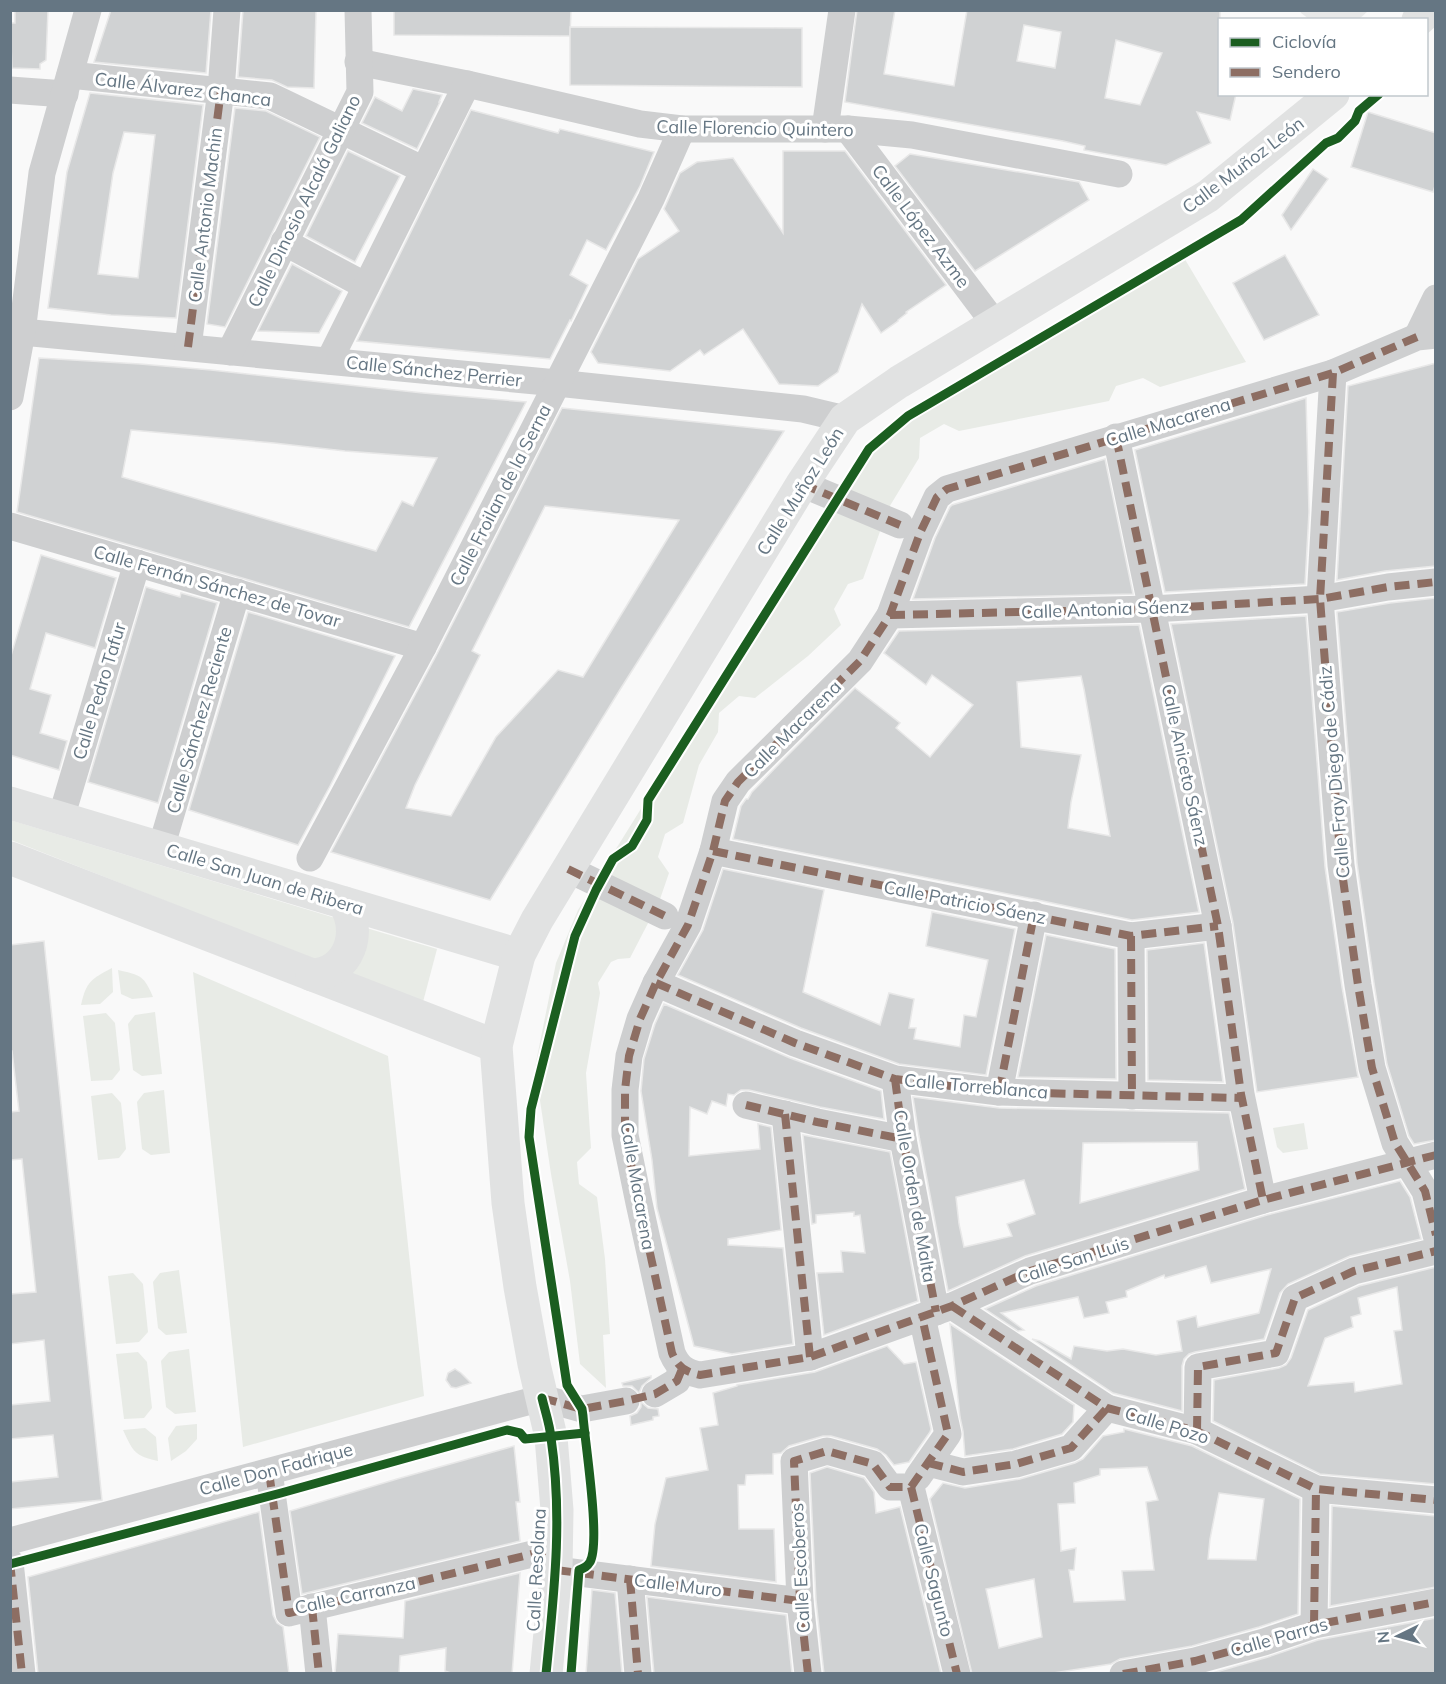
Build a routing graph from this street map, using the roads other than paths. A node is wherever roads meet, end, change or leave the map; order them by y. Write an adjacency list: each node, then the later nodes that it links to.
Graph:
1 (88, 10): 6 (street)
2 (227, 10): 9 (street, Calle Antonio Machin)
3 (358, 10): 5 (street, Calle Dinosio Alcalá Galiano)
4 (842, 10): 12 (street)
5 (358, 62): 7 (street, Calle Florencio Quintero); 13 (street, Calle Dinosio Alcalá Galiano)
6 (67, 84): 8 (street, Calle Álvarez Chanca); 9 (street, Calle Álvarez Chanca); 20 (street)
7 (466, 84): 11 (street, Calle Florencio Quintero); 14 (street)
8 (10, 90)
9 (220, 90): 13 (street, Calle Álvarez Chanca); 22 (street, Calle Antonio Machin)
10 (1331, 96): 19 (main road, Calle Muñoz León)
11 (682, 129): 12 (street, Calle Florencio Quintero); 26 (street, Calle Froilan de la Serna)
12 (836, 129): 15 (street, Calle Florencio Quintero); 19 (street, Calle López Azme)
13 (341, 130): 14 (street, Calle Álvarez Chanca); 16 (street, Calle Dinosio Alcalá Galiano)
14 (424, 170): 17 (street)
15 (1119, 174)
16 (284, 242): 17 (street); 23 (street, Calle Dinosio Alcalá Galiano)
17 (366, 286): 24 (street)
18 (1436, 298): 21 (street)
19 (995, 324): 28 (main road, Calle Muñoz León)
20 (22, 332): 22 (street, Calle Sánchez Perrier); 27 (street)
21 (1426, 336): 25 (street, Calle Macarena)
22 (188, 347): 23 (street, Calle Sánchez Perrier)
23 (230, 352): 24 (street, Calle Sánchez Perrier)
24 (329, 361): 26 (street, Calle Sánchez Perrier)
25 (1333, 373): 29 (street, Calle Macarena); 36 (street, Calle Fray Diego de Cádiz)
26 (557, 383): 28 (street, Calle Sánchez Perrier); 39 (street, Calle Froilan de la Serna)
27 (10, 397)
28 (845, 419): 30 (main road, Calle Muñoz León)
29 (1116, 437): 32 (street, Calle Macarena); 37 (street, Calle Aniceto Sáenz)
30 (802, 484): 32 (street); 46 (main road, Calle Muñoz León)
31 (10, 526): 33 (street, Calle Fernán Sánchez de Tovar)
32 (908, 529): 38 (street, Calle Macarena)
33 (137, 563): 35 (street, Calle Fernán Sánchez de Tovar); 41 (street, Calle Pedro Tafur)
34 (1436, 582): 36 (street, Calle Antonia Sáenz)
35 (237, 592): 39 (street, Calle Fernán Sánchez de Tovar); 42 (street, Calle Sánchez Reciente)
36 (1320, 599): 37 (street, Calle Antonia Sáenz); 64 (street, Calle Fray Diego de Cádiz)
37 (1152, 609): 38 (street, Calle Antonia Sáenz); 50 (street, Calle Aniceto Sáenz)
38 (890, 615): 43 (street, Calle Macarena)
39 (423, 647): 45 (street, Calle Froilan de la Serna)
40 (10, 803): 41 (main road, Calle San Juan de Ribera)
41 (62, 818): 42 (main road, Calle San Juan de Ribera)
42 (161, 848): 47 (main road, Calle San Juan de Ribera)
43 (713, 851): 48 (street, Calle Patricio Sáenz); 49 (street, Calle Macarena)
44 (10, 858): 53 (main road)
45 (310, 858)
46 (568, 869): 49 (street); 52 (main road, Calle Muñoz León)
47 (344, 903): 52 (main road, Calle San Juan de Ribera); 53 (main road)
48 (1034, 915): 51 (street, Calle Patricio Sáenz); 57 (street)
49 (676, 920): 54 (street, Calle Macarena)
50 (1218, 926): 51 (street, Calle Patricio Sáenz); 59 (street, Calle Aniceto Sáenz)
51 (1131, 936): 58 (street)
52 (519, 955): 55 (main road, Calle Muñoz León)
53 (312, 975): 55 (main road)
54 (656, 983): 56 (street, Calle Torreblanca); 70 (street, Calle Macarena)
55 (496, 1046): 72 (main road, Calle Resolana)
56 (895, 1079): 57 (street, Calle Torreblanca); 62 (street, Calle Orden de Malta)
57 (999, 1092): 58 (street, Calle Torreblanca)
58 (1132, 1096): 59 (street, Calle Torreblanca)
59 (1241, 1096): 65 (street, Calle Aniceto Sáenz)
60 (746, 1104): 61 (street)
61 (785, 1114): 62 (street); 69 (street)
62 (903, 1140): 68 (street, Calle Orden de Malta)
63 (1436, 1155): 64 (street, Calle San Luis)
64 (1407, 1162): 65 (street, Calle San Luis); 66 (street, Calle Fray Diego de Cádiz)
65 (1263, 1200): 68 (street, Calle San Luis)
66 (1436, 1235)
67 (1436, 1251): 75 (street)
68 (937, 1312): 69 (street, Calle San Luis); 74 (street, Calle Pozo); 76 (street, Calle Orden de Malta)
69 (810, 1357): 70 (street, Calle San Luis)
70 (682, 1369): 71 (street)
71 (655, 1394)
72 (542, 1398): 73 (street); 77 (street, Calle Don Fadrique); 82 (main road, Calle Resolana)
73 (626, 1401)
74 (1107, 1408): 75 (street, Calle Pozo); 76 (street)
75 (1197, 1431): 79 (street, Calle Pozo)
76 (928, 1463): 78 (street, Calle Orden de Malta)
77 (269, 1472): 81 (street, Calle Don Fadrique); 87 (street, Calle Carranza)
78 (911, 1487): 85 (street, Calle Escoberos); 94 (street, Calle Sagunto)
79 (1316, 1489): 80 (street, Calle Pozo); 88 (street)
80 (1436, 1500)
81 (10, 1541)
82 (557, 1559): 84 (street, Calle Muro); 87 (street, Calle Carranza); 91 (main road, Calle Resolana)
83 (10, 1562): 89 (street)
84 (630, 1579): 85 (street, Calle Muro); 92 (street)
85 (800, 1601): 93 (street, Calle Escoberos)
86 (1436, 1602): 88 (street, Calle Parras)
87 (312, 1607): 90 (street)
88 (1314, 1625): 95 (street, Calle Parras)
89 (22, 1674)
90 (319, 1674)
91 (546, 1674)
92 (638, 1674)
93 (808, 1674)
94 (957, 1674)
95 (1123, 1674)

